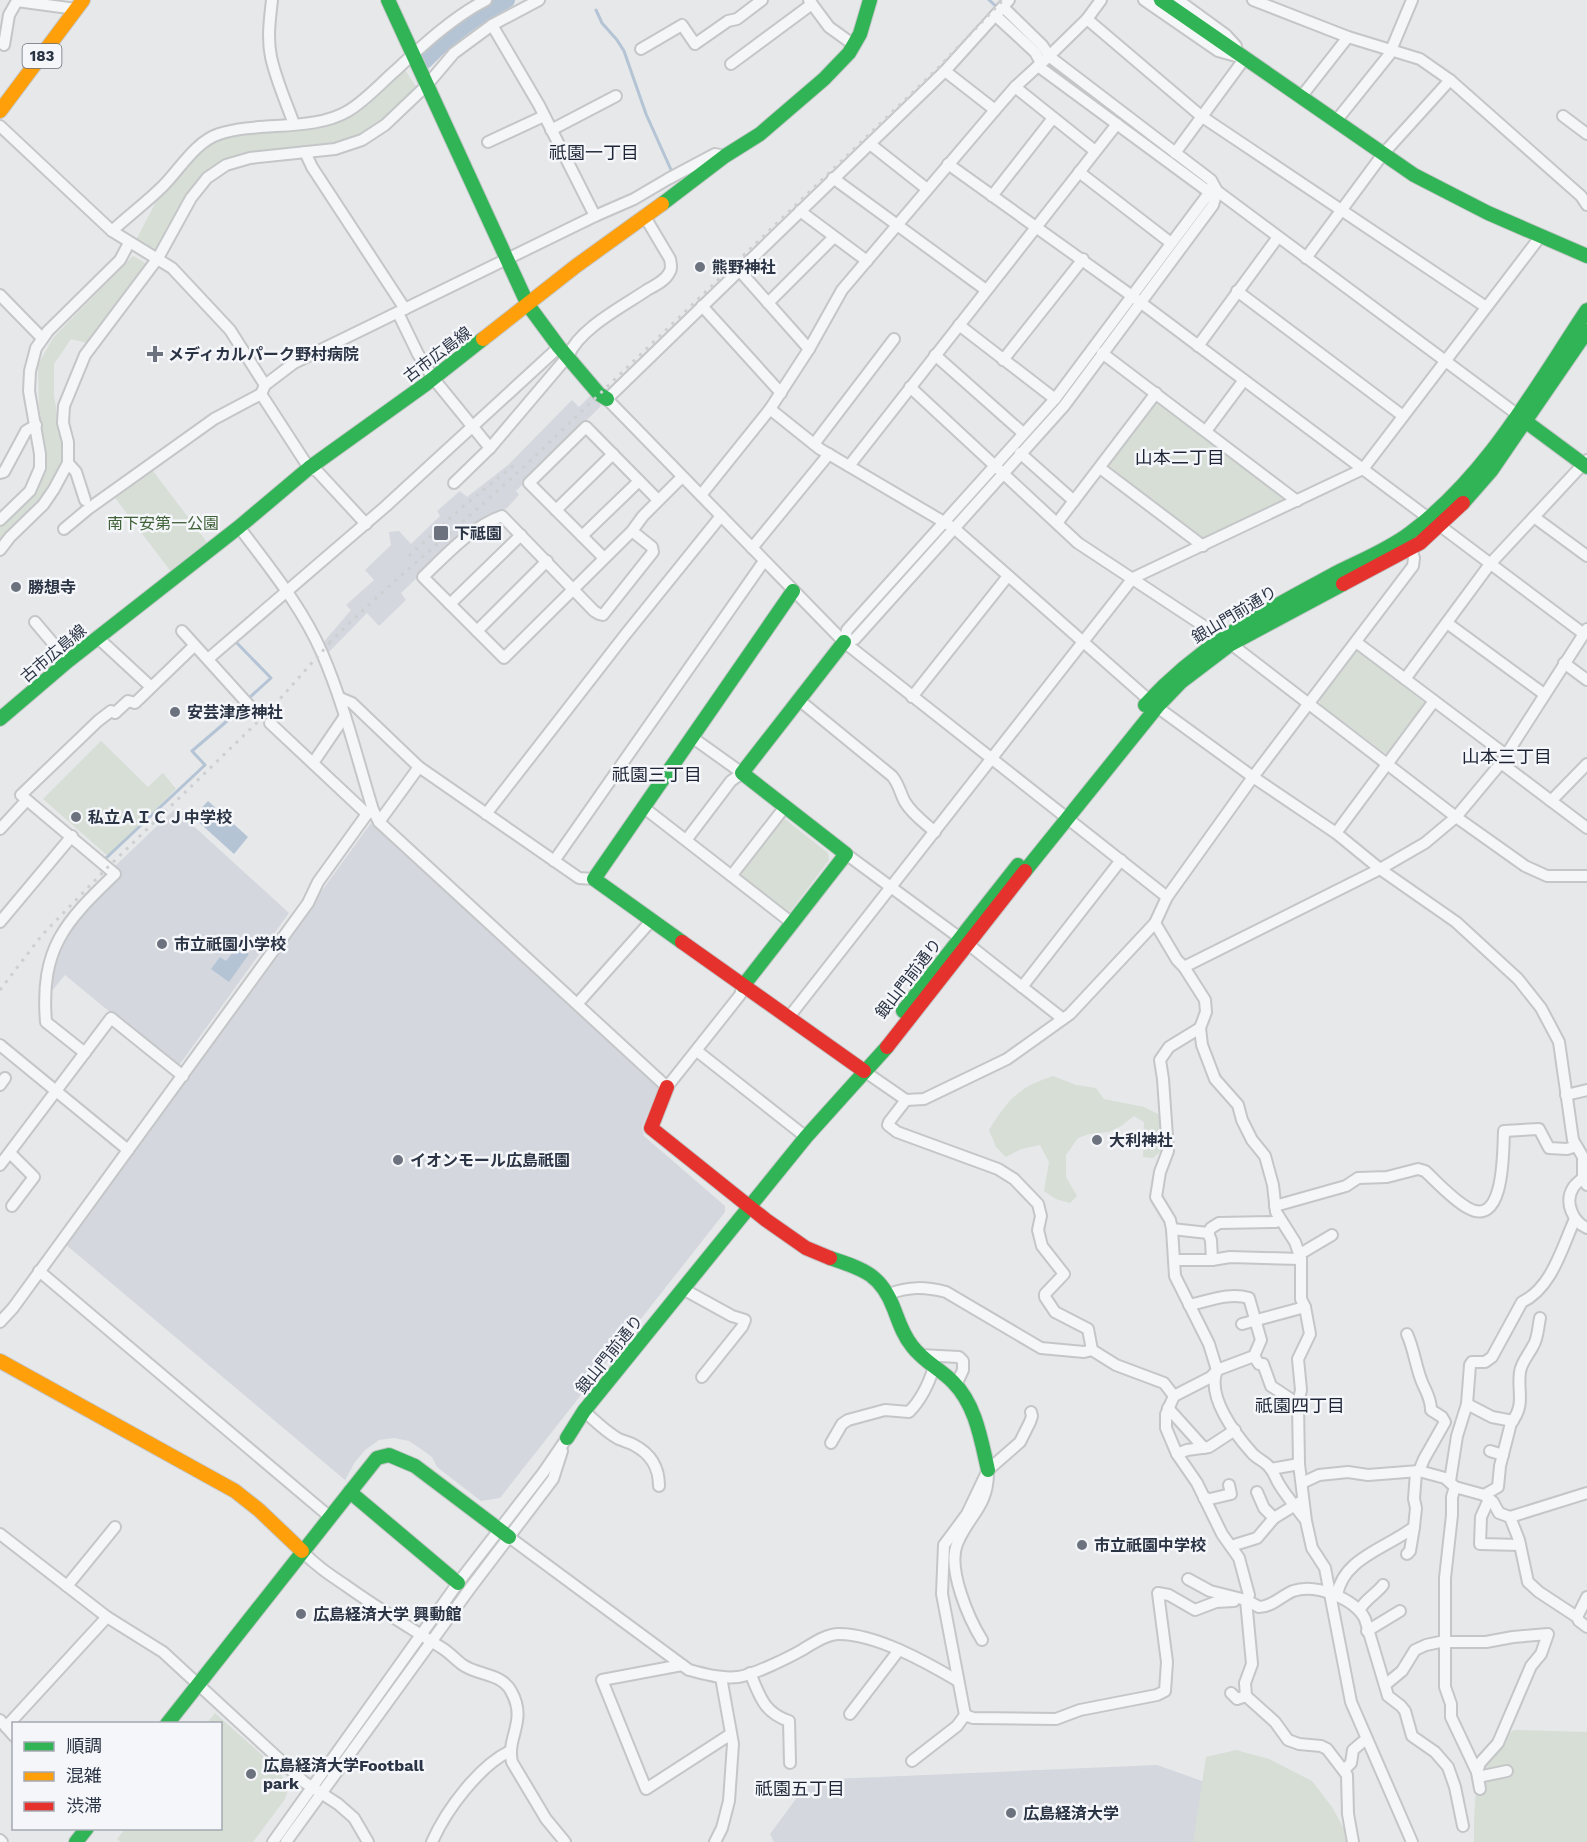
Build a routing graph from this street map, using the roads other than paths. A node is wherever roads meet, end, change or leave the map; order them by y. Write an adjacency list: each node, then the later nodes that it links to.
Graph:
1 (17, 0): 15 (street); 20 (street)
2 (272, 0): 41 (street)
3 (388, 0): 24 (main road)
4 (486, 0): 24 (street)
5 (539, 0): 18 (street)
6 (762, 0): 22 (street)
7 (870, 0): 21 (main road, 古市広島線)
8 (1101, 0): 17 (street)
9 (1144, 0): 25 (street)
10 (1161, 0): 25 (main road)
11 (1178, 0): 25 (street)
12 (1253, 0): 19 (street)
13 (1412, 0): 23 (street)
14 (810, 2): 21 (street); 27 (street)
15 (80, 5): 35 (main road, 183)
16 (1002, 10): 26 (street); 28 (street)
17 (1087, 19): 26 (street); 37 (street)
18 (492, 25): 30 (street); 36 (street)
19 (1348, 37): 23 (street); 33 (street)
20 (4, 45)
21 (854, 45): 52 (main road, 古市広島線)
22 (640, 49)
23 (1392, 50): 29 (street); 40 (street)
24 (413, 55): 30 (main road); 41 (street)
25 (1245, 58): 33 (main road); 37 (street)
26 (1045, 61): 31 (street); 42 (street); 50 (street)
27 (731, 64)
28 (945, 71): 34 (street); 47 (street)
29 (1450, 80): 51 (street); 59 (street)
30 (426, 86): 49 (street); 75 (main road)
31 (1015, 87): 34 (street); 39 (street)
32 (616, 96): 44 (street)
33 (1301, 97): 40 (main road)
34 (995, 110): 53 (street)
35 (0, 111)
36 (544, 116): 44 (street); 46 (street)
37 (1201, 116): 50 (street); 61 (street)
38 (1563, 116): 45 (street)
39 (1053, 118): 48 (street); 58 (street)
40 (1336, 121): 51 (main road)
41 (294, 124): 66 (street)
42 (1117, 124): 48 (street); 57 (street)
43 (0, 126): 66 (street)
44 (551, 130): 62 (street)
45 (1587, 134)
46 (488, 142)
47 (870, 144): 55 (street); 56 (street)
48 (1095, 151): 54 (street)
49 (305, 152): 73 (street); 88 (street)
50 (1175, 153): 57 (street)
51 (1383, 154): 61 (street); 69 (main road)
52 (725, 156): 62 (street); 63 (main road, 古市広島線)
53 (948, 164): 56 (street); 58 (street)
54 (1079, 172): 65 (street); 71 (street)
55 (833, 178): 60 (street); 64 (street)
56 (927, 189): 64 (street)
57 (1217, 191): 68 (street); 71 (street); 82 (street)
58 (993, 196): 65 (street)
59 (1587, 205)
60 (800, 211): 67 (street); 78 (street)
61 (1341, 211): 74 (street); 86 (street)
62 (595, 216): 75 (street)
63 (645, 217): 84 (main road, 古市広島線); 95 (street)
64 (897, 225): 77 (street); 79 (street)
65 (1036, 228): 76 (street); 79 (street)
66 (112, 231): 70 (street)
67 (834, 237): 77 (street); 83 (street)
68 (1278, 237): 74 (street); 80 (street)
69 (1540, 237): 72 (main road); 86 (street)
70 (129, 243): 73 (street); 91 (street)
71 (1172, 243): 82 (street)
72 (1587, 256)
73 (158, 258): 103 (street); 120 (street)
74 (1306, 258): 99 (street)
75 (506, 259): 84 (main road); 88 (street)
76 (1083, 260): 82 (street); 98 (street)
77 (867, 261): 94 (street)
78 (739, 270): 83 (street); 85 (street)
79 (986, 290): 89 (street)
80 (1237, 291): 93 (street); 109 (street)
81 (0, 295): 91 (street)
82 (1136, 299): 93 (street); 96 (street); 107 (street)
83 (768, 303): 94 (street)
84 (528, 305): 95 (main road); 100 (main road, 古市広島線)
85 (702, 306): 104 (street); 106 (street)
86 (1486, 307): 99 (street)
87 (1587, 310): 110 (main road, 銀山門前通り)
88 (402, 311): 100 (street); 103 (street)
89 (959, 325): 97 (street); 98 (street)
90 (1587, 331): 110 (main road, 銀山門前通り)
91 (42, 338): 111 (street)
92 (894, 339): 115 (street)
93 (1198, 346): 101 (street)
94 (809, 349): 104 (street)
95 (563, 351): 106 (main road); 112 (street); 116 (street)
96 (1102, 353): 105 (street); 117 (street)
97 (935, 355): 102 (street); 114 (street)
98 (1003, 360): 107 (street)
99 (1445, 361): 109 (street); 110 (street)
100 (433, 378): 112 (street); 123 (main road, 古市広島線)
101 (1244, 380): 113 (street); 126 (street)
102 (910, 387): 122 (street); 124 (street)
103 (263, 389): 123 (street); 145 (street)
104 (780, 393): 108 (street)
105 (1156, 393): 113 (street); 125 (street)
106 (607, 399): 128 (street)
107 (1055, 399): 114 (street)
108 (770, 409): 115 (street); 131 (street)
109 (1403, 416): 126 (street)
110 (1521, 418): 121 (main road); 140 (main road, 銀山門前通り)
111 (36, 425): 127 (street); 139 (street)
112 (473, 426): 116 (street); 141 (street)
113 (1206, 431): 135 (street)
114 (1023, 433): 124 (street)
115 (814, 444): 119 (street)
116 (490, 448): 130 (street)
117 (1020, 453): 124 (street); 134 (street)
118 (613, 454): 129 (street); 136 (street); 136 (street)
119 (830, 454): 122 (street); 150 (street)
120 (68, 463): 132 (street); 152 (street)
121 (1586, 464): 138 (street)
122 (849, 466): 143 (street)
123 (309, 468): 141 (street); 144 (main road, 古市広島線)
124 (999, 468): 142 (street); 143 (street)
125 (1100, 468): 134 (street); 149 (street)
126 (1363, 469): 135 (street); 140 (street)
127 (0, 473)
128 (682, 477): 131 (street); 133 (street)
129 (639, 481): 133 (street); 148 (street)
130 (454, 483)
131 (701, 495): 137 (street)
132 (85, 500)
133 (658, 500): 146 (street)
134 (1074, 501): 142 (street)
135 (1297, 501): 149 (street)
136 (556, 510): 148 (street)
137 (721, 516): 150 (street); 207 (street)
138 (1534, 517): 153 (street); 157 (street)
139 (0, 520)
140 (1433, 521): 151 (main road, 銀山門前通り); 157 (street); 170 (main road, 銀山門前通り)
141 (366, 524): 161 (street)
142 (1057, 524): 159 (street)
143 (949, 525): 158 (street); 171 (street)
144 (239, 527): 161 (street); 169 (main road, 古市広島線)
145 (64, 529)
146 (632, 531): 154 (street); 160 (street)
147 (521, 535): 155 (street); 163 (street); 163 (street)
148 (582, 536): 154 (street)
149 (1203, 546): 159 (street)
150 (752, 548): 156 (street)
151 (1410, 548): 170 (main road, 銀山門前通り); 173 (street)
152 (0, 550)
153 (1587, 556)
154 (604, 558): 160 (street)
155 (547, 561): 160 (street); 167 (street)
156 (764, 561): 162 (street); 219 (street)
157 (1490, 564): 165 (street); 168 (street)
158 (1008, 576): 172 (street); 182 (street)
159 (1133, 578): 170 (street); 172 (street)
160 (574, 588): 167 (street)
161 (287, 590): 175 (street); 183 (street)
162 (793, 591): 171 (street); 192 (main road)
163 (450, 604): 167 (street)
164 (35, 622): 176 (street)
165 (1447, 623): 178 (street); 181 (street)
166 (182, 631): 174 (street)
167 (477, 631)
168 (1585, 632): 177 (street)
169 (97, 637): 176 (main road, 古市広島線); 180 (street)
170 (1226, 641): 186 (main road, 銀山門前通り); 187 (street)
171 (844, 642): 182 (street); 184 (main road)
172 (1083, 642): 186 (street); 193 (street)
173 (1356, 642): 178 (street); 187 (street)
174 (194, 646): 175 (street); 180 (street)
175 (208, 659): 188 (street)
176 (68, 661): 190 (main road, 古市広島線)
177 (1564, 663): 179 (street); 181 (street)
178 (1405, 679): 185 (street)
179 (1587, 680)
180 (151, 687): 201 (street)
181 (1544, 694): 194 (street)
182 (912, 697): 193 (street)
183 (340, 698): 189 (street); 198 (street)
184 (799, 700): 199 (main road); 213 (street)
185 (1434, 701): 194 (street); 196 (street)
186 (1153, 703): 200 (street); 208 (main road, 銀山門前通り)
187 (1308, 703): 196 (street); 200 (street)
188 (256, 713)
189 (345, 716): 195 (street); 205 (street)
190 (0, 719)
191 (270, 723): 195 (street)
192 (693, 738): 199 (street); 203 (main road)
193 (992, 759): 208 (street); 213 (street)
194 (1503, 759): 202 (street); 209 (street)
195 (313, 764): 205 (street)
196 (1388, 764): 209 (street); 214 (street)
197 (1587, 764): 202 (street)
198 (419, 767): 207 (street); 210 (street)
199 (742, 773): 204 (main road); 216 (street)
200 (1252, 777): 214 (street); 225 (street)
201 (26, 801): 212 (street); 215 (street)
202 (1551, 801): 211 (street)
203 (643, 807): 216 (street); 223 (main road)
204 (784, 808): 217 (main road); 221 (street)
205 (370, 812): 210 (street); 242 (street)
206 (1587, 813): 211 (street)
207 (486, 814): 219 (street)
208 (1064, 814): 218 (street); 230 (main road, 銀山門前通り)
209 (1455, 817): 220 (street); 222 (street)
210 (379, 822): 234 (street)
211 (1582, 824)
212 (0, 829)
213 (936, 832): 224 (street)
214 (1336, 833): 220 (street)
215 (72, 836): 227 (street); 240 (street)
216 (687, 839): 221 (street)
217 (846, 854): 224 (street); 228 (main road)
218 (1121, 860): 225 (street); 233 (street)
219 (554, 861): 223 (street)
220 (1380, 869): 231 (street); 246 (street)
221 (732, 875): 228 (street)
222 (1587, 876)
223 (594, 879): 226 (main road)
224 (893, 887): 230 (street); 235 (street)
225 (1167, 897): 229 (street)
226 (651, 921): 232 (main road); 234 (street)
227 (0, 922)
228 (792, 923): 232 (main road)
229 (1155, 923): 231 (street); 236 (street)
230 (964, 942): 233 (street); 241 (main road, 銀山門前通り)
231 (1184, 968): 237 (street)
232 (743, 986): 235 (main road); 239 (street)
233 (1022, 987): 236 (street)
234 (578, 1003): 243 (street)
235 (789, 1017): 241 (main road)
236 (1063, 1019): 247 (street)
237 (1200, 1028): 255 (street); 260 (street)
238 (0, 1045): 245 (street)
239 (697, 1051): 243 (street); 248 (street)
240 (85, 1053): 242 (street); 245 (street)
241 (864, 1071): 247 (street); 248 (main road, 銀山門前通り)
242 (183, 1076): 250 (street)
243 (667, 1088): 256 (main road)
244 (1587, 1090): 246 (street)
245 (57, 1091): 250 (street); 251 (street)
246 (1566, 1095): 249 (street)
247 (906, 1100): 276 (street)
248 (806, 1137): 256 (main road, 銀山門前通り)
249 (1576, 1146): 253 (street); 255 (street)
250 (128, 1150): 266 (street)
251 (10, 1153): 252 (street); 254 (street)
252 (0, 1165)
253 (1585, 1182): 258 (street)
254 (12, 1206)
255 (1275, 1206): 257 (street)
256 (748, 1208): 267 (main road, 銀山門前通り); 268 (main road)
257 (1279, 1217): 261 (street); 263 (street)
258 (1575, 1220): 259 (street); 287 (street)
259 (1587, 1228)
260 (1172, 1229): 261 (street); 264 (street)
261 (1208, 1233): 265 (street)
262 (1332, 1235): 263 (street)
263 (1300, 1256): 265 (street); 270 (street)
264 (1174, 1260): 265 (street); 269 (street)
265 (1212, 1260)
266 (39, 1271): 273 (street); 314 (street)
267 (683, 1288): 282 (street); 288 (main road, 銀山門前通り)
268 (889, 1294): 276 (street); 277 (main road)
269 (1189, 1305): 272 (street); 281 (street)
270 (1305, 1307): 272 (street); 285 (street)
271 (1540, 1318): 290 (street)
272 (1256, 1319): 274 (street); 278 (street)
273 (0, 1322)
274 (1242, 1324)
275 (1407, 1334): 291 (street)
276 (1092, 1350): 284 (street)
277 (920, 1355): 280 (main road); 283 (street)
278 (1254, 1356): 281 (street); 285 (street)
279 (0, 1362): 323 (main road)
280 (934, 1367): 283 (main road); 295 (street)
281 (1217, 1370): 284 (street); 292 (street)
282 (702, 1377)
283 (956, 1385): 302 (main road)
284 (1174, 1396): 286 (street)
285 (1298, 1404): 300 (street)
286 (1168, 1408): 296 (street); 298 (street)
287 (1465, 1409): 290 (street); 291 (street); 294 (street)
288 (584, 1411): 293 (main road, 銀山門前通り); 307 (street)
289 (1031, 1412): 302 (street)
290 (1513, 1422): 299 (street)
291 (1444, 1423): 294 (street); 303 (street)
292 (1235, 1430): 296 (street); 301 (street)
293 (567, 1438): 319 (street, 銀山門前通り)
294 (1456, 1442): 305 (street)
295 (831, 1443)
296 (1204, 1448): 298 (street)
297 (1490, 1451): 299 (street)
298 (1177, 1454): 312 (street)
299 (1503, 1455): 311 (street)
300 (1299, 1464): 301 (street); 304 (street)
301 (1271, 1469): 313 (street)
302 (988, 1470): 339 (street); 346 (street)
303 (1418, 1472): 304 (street); 305 (street); 318 (street)
304 (1302, 1483): 313 (street)
305 (1453, 1484): 311 (street); 341 (street)
306 (1229, 1485): 312 (street)
307 (659, 1486)
308 (350, 1492): 314 (main road); 319 (main road); 326 (main road)
309 (1257, 1492): 316 (street)
310 (1587, 1493): 315 (street)
311 (1486, 1497): 315 (street); 321 (street)
312 (1204, 1498): 322 (street)
313 (1299, 1502): 316 (street); 329 (street)
314 (330, 1516): 323 (main road)
315 (1510, 1517): 321 (street)
316 (1274, 1518): 322 (street)
317 (115, 1527): 328 (street)
318 (1414, 1527): 324 (street); 329 (street)
319 (504, 1533): 326 (street, 銀山門前通り); 340 (street); 343 (street)
320 (0, 1534): 328 (street)
321 (1520, 1545): 335 (street)
322 (1231, 1546): 331 (street)
323 (302, 1551): 338 (street); 347 (main road)
324 (1407, 1554)
325 (1188, 1579): 331 (street)
326 (458, 1583): 338 (street, 銀山門前通り)
327 (1383, 1585): 332 (street)
328 (67, 1586): 334 (street)
329 (1333, 1594): 331 (street); 332 (street); 356 (street)
330 (1587, 1597): 335 (street)
331 (1246, 1600): 350 (street); 352 (street)
332 (1360, 1609): 337 (street)
333 (1400, 1611): 337 (street)
334 (107, 1617): 347 (street); 354 (street)
335 (1577, 1617): 336 (street)
336 (1587, 1627)
337 (1367, 1630): 348 (street)
338 (420, 1635): 340 (street); 364 (street, 銀山門前通り)
339 (982, 1640)
340 (431, 1642): 357 (street); 364 (street)
341 (1444, 1642): 348 (street); 362 (street); 362 (street)
342 (899, 1650): 344 (street); 346 (street); 351 (street)
343 (682, 1665): 345 (street); 355 (street)
344 (750, 1673): 345 (street); 359 (street)
345 (721, 1677): 355 (street)
346 (958, 1681): 352 (street)
347 (197, 1685): 353 (main road); 364 (street)
348 (1385, 1685): 365 (street)
349 (1231, 1693): 350 (street)
350 (1246, 1696): 360 (street)
351 (850, 1714)
352 (965, 1715): 358 (street)
353 (169, 1722)
354 (3, 1724)
355 (731, 1734): 373 (street)
356 (1366, 1739): 360 (street); 375 (street)
357 (510, 1751): 371 (street); 372 (street)
358 (912, 1761)
359 (790, 1763)
360 (1344, 1770): 374 (street)
361 (1507, 1771): 362 (street)
362 (1477, 1775): 363 (street)
363 (1480, 1789)
364 (317, 1790): 368 (street); 369 (street); 370 (street)
365 (1463, 1826)
366 (85, 1830): 367 (main road)
367 (76, 1842)
368 (273, 1842)
369 (286, 1842)
370 (368, 1842)
371 (432, 1842)
372 (565, 1842)
373 (715, 1842)
374 (1353, 1842)
375 (1412, 1842)

